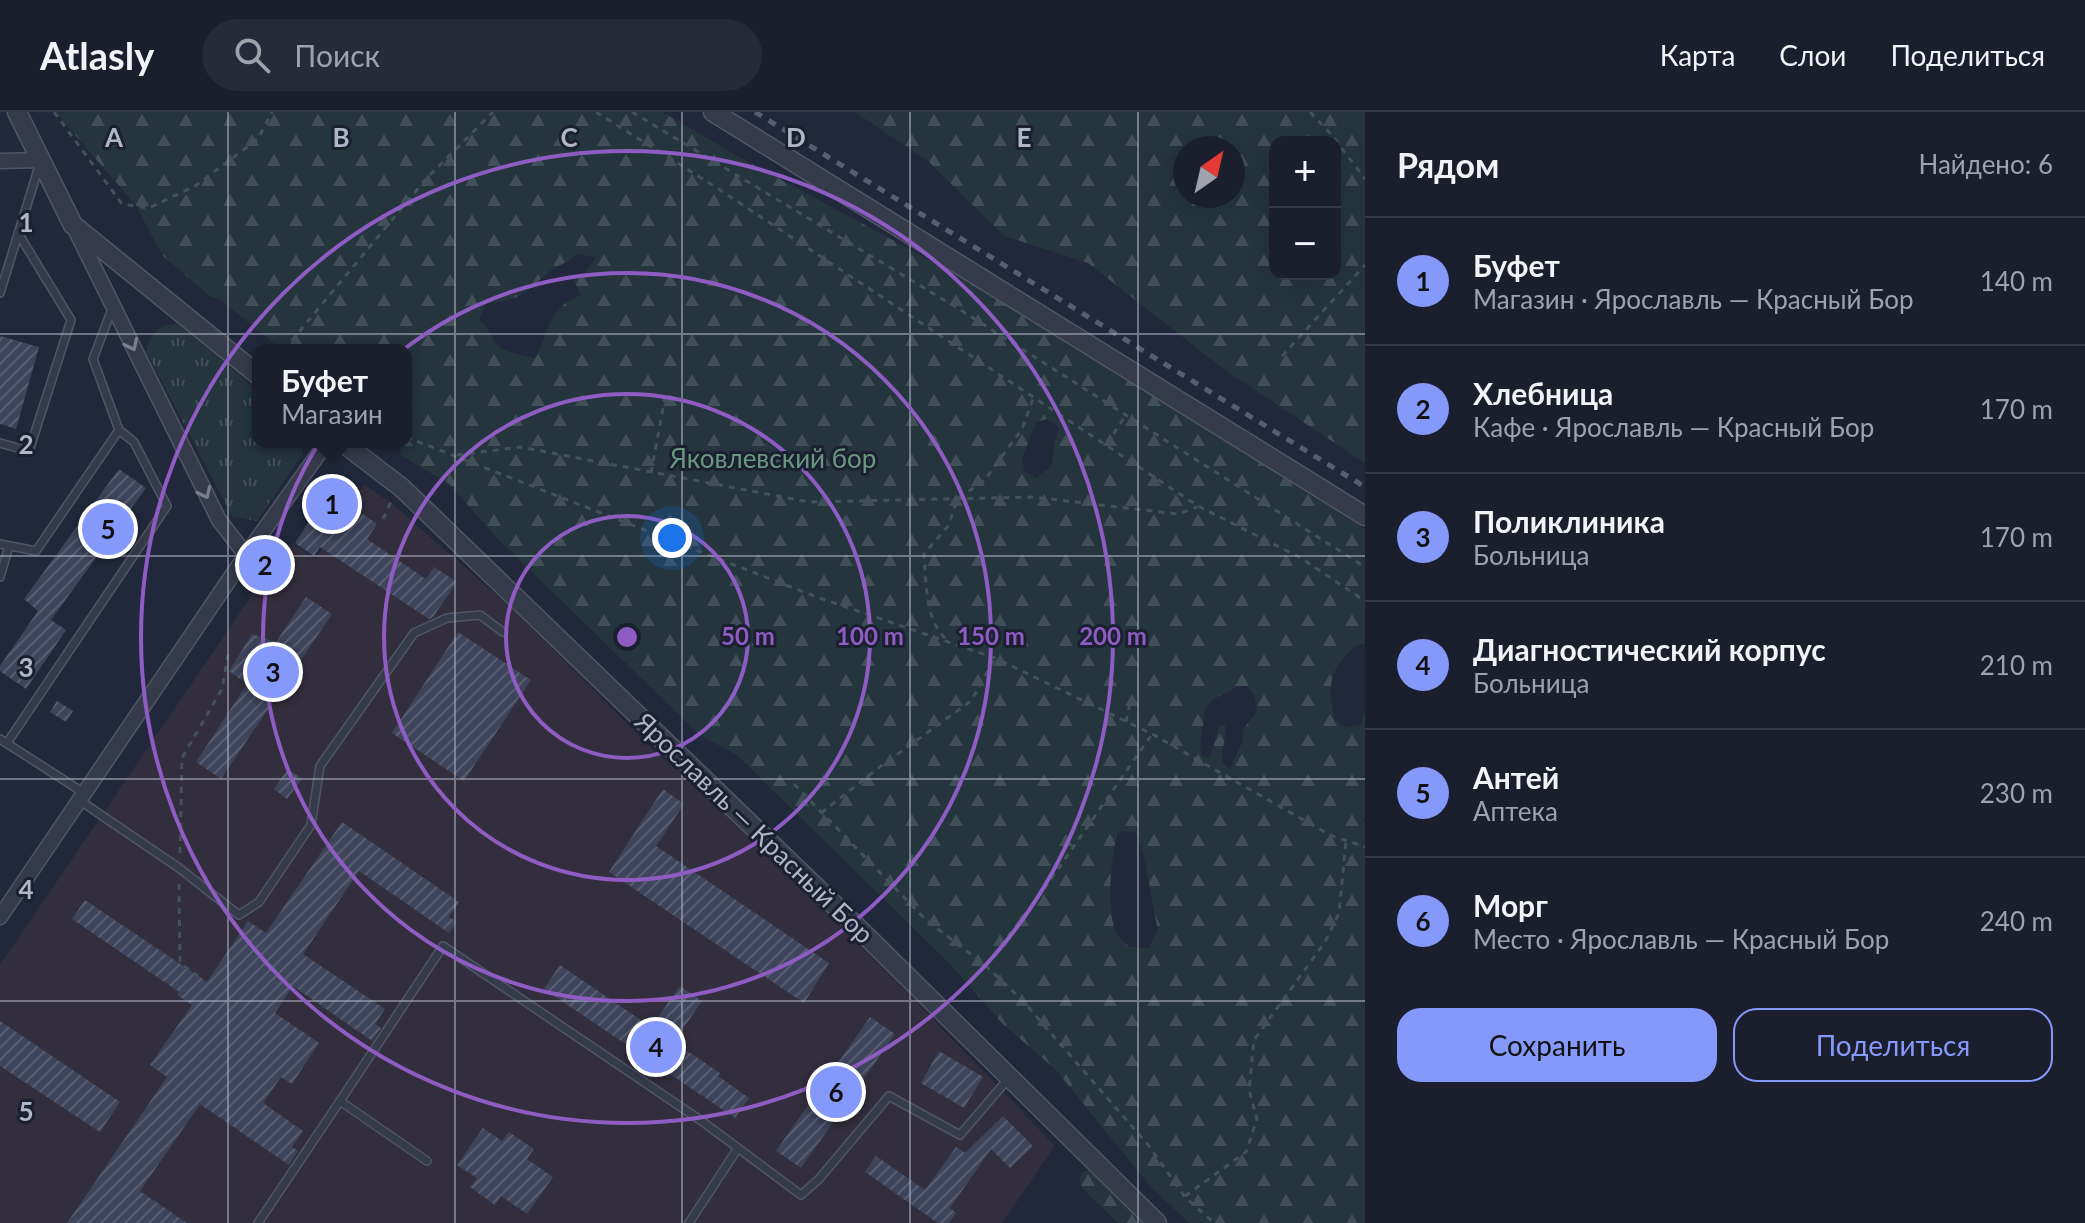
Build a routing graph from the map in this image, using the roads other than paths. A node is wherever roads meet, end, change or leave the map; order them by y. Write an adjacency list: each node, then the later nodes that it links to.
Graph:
1 (17, 112): 3 (street)
2 (713, 112): 14 (street)
3 (41, 160): 4 (street); 5 (street); 6 (lane)
4 (0, 161)
5 (73, 225): 8 (street); 9 (street)
6 (18, 233): 7 (lane); 11 (lane)
7 (0, 293)
8 (113, 307): 10 (lane); 16 (street, one-way to 16)
9 (252, 370)
10 (119, 430): 15 (lane); 19 (lane)
11 (0, 443)
12 (323, 448): 16 (street)
13 (350, 448): 22 (street, Ярославль — Красный Бор)
14 (1365, 516)
15 (4, 545): 17 (lane)
16 (246, 555): 20 (street)
17 (0, 577)
18 (503, 632): 20 (lane)
19 (4, 741): 20 (lane)
20 (82, 796): 21 (street)
21 (0, 917)
22 (1010, 1077): 24 (lane); 28 (street, Ярославль — Красный Бор)
23 (340, 1101): 24 (lane); 25 (lane); 26 (lane)
24 (738, 1148): 27 (lane)
25 (427, 1161)
26 (258, 1223)
27 (689, 1223)
28 (1157, 1223)

